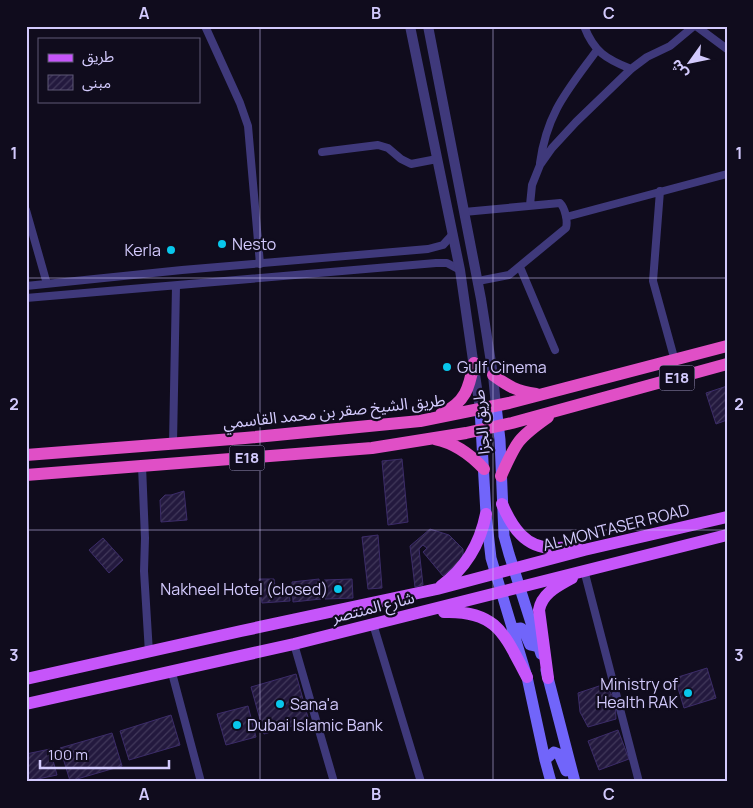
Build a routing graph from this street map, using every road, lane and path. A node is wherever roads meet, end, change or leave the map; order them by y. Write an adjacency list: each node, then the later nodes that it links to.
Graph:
1 (205, 26): 20 (street)
2 (410, 26): 10 (street, طريق الجزا)
3 (428, 26): 16 (street, طريق الجزا)
4 (584, 26): 7 (street)
5 (695, 26): 6 (street); 8 (street)
6 (727, 49)
7 (597, 50): 8 (street); 11 (street)
8 (631, 69): 11 (street)
9 (322, 152): 10 (street)
10 (437, 159): 18 (street, طريق الجزا)
11 (540, 165): 14 (street)
12 (727, 174): 13 (street)
13 (660, 191): 17 (street); 31 (street)
14 (530, 205): 16 (street); 17 (street)
15 (26, 210): 25 (street)
16 (464, 212): 24 (street, طريق الجزا)
17 (566, 217): 22 (street)
18 (453, 234): 19 (street); 23 (street, طريق الجزا)
19 (410, 251): 20 (street); 21 (street)
20 (260, 264): 25 (street)
21 (413, 265): 23 (street); 27 (street)
22 (520, 267): 24 (street); 30 (street)
23 (460, 270): 32 (street, طريق الجزا)
24 (478, 281): 34 (street, طريق الجزا)
25 (47, 284): 26 (street)
26 (26, 286)
27 (176, 286): 28 (street); 43 (street)
28 (26, 298)
29 (727, 346): 31 (highway, طريق الشيخ صقر بن محمد القاسمي / E18)
30 (555, 350)
31 (675, 360): 35 (highway, طريق الشيخ صقر بن محمد القاسمي / E18)
32 (474, 362): 37 (street, طريق الجزا); 39 (highway)
33 (727, 364): 38 (highway, E18)
34 (493, 375): 35 (highway); 36 (street, طريق الجزا)
35 (541, 395): 36 (highway, طريق الشيخ صقر بن محمد القاسمي / E18)
36 (496, 406): 37 (highway, طريق الشيخ صقر بن محمد القاسمي / E18); 40 (main road, طريق الجزا)
37 (480, 409): 39 (highway, طريق الشيخ صقر بن محمد القاسمي / E18); 41 (main road, طريق الجزا)
38 (554, 412): 40 (highway, E18); 48 (highway)
39 (433, 419): 43 (highway, طريق الشيخ صقر بن محمد القاسمي / E18)
40 (498, 426): 41 (highway, E18); 48 (main road, طريق الجزا)
41 (482, 430): 42 (highway, E18); 46 (main road, طريق الجزا)
42 (428, 438): 45 (highway, E18); 46 (highway)
43 (173, 443): 44 (highway, طريق الشيخ صقر بن محمد القاسمي / E18)
44 (26, 455)
45 (142, 466): 47 (highway, E18); 65 (street)
46 (484, 469): 50 (main road, طريق الجزا)
47 (26, 475)
48 (501, 476): 49 (main road, طريق الجزا)
49 (502, 504): 53 (main road); 54 (main road, طريق الجزا)
50 (486, 514): 56 (main road, طريق الجزا); 58 (main road)
51 (727, 517): 53 (main road, AL MONTASER ROAD)
52 (727, 535): 55 (main road, شارع المنتصر)
53 (584, 550): 54 (main road, AL MONTASER ROAD)
54 (513, 569): 56 (main road, شارع المنتصر); 57 (main road, طريق الجزا)
55 (584, 570): 57 (main road, شارع المنتصر); 68 (main road); 78 (street)
56 (496, 574): 58 (main road, شارع المنتصر); 59 (main road, طريق الجزا)
57 (519, 587): 59 (main road, شارع المنتصر); 64 (main road, طريق الجزا)
58 (437, 589): 65 (main road, شارع المنتصر)
59 (502, 592): 60 (main road, شارع المنتصر); 62 (main road, طريق الجزا)
60 (414, 614): 61 (main road, شارع المنتصر); 67 (main road)
61 (372, 624): 63 (main road, شارع المنتصر); 74 (street)
62 (512, 629): 64 (main road); 67 (main road, طريق الجزا)
63 (294, 644): 66 (main road, شارع المنتصر); 73 (street)
64 (539, 647): 68 (main road, طريق الجزا)
65 (149, 653): 69 (main road, شارع المنتصر)
66 (172, 673): 70 (main road, شارع المنتصر); 72 (street)
67 (527, 678): 71 (main road, طريق الجزا)
68 (548, 678): 77 (main road, طريق الجزا)
69 (26, 679)
70 (26, 704)
71 (545, 760): 75 (main road, طريق الجزا); 76 (main road)
72 (201, 782)
73 (334, 782)
74 (421, 782)
75 (551, 782)
76 (571, 782)
77 (575, 782)
78 (639, 782)

